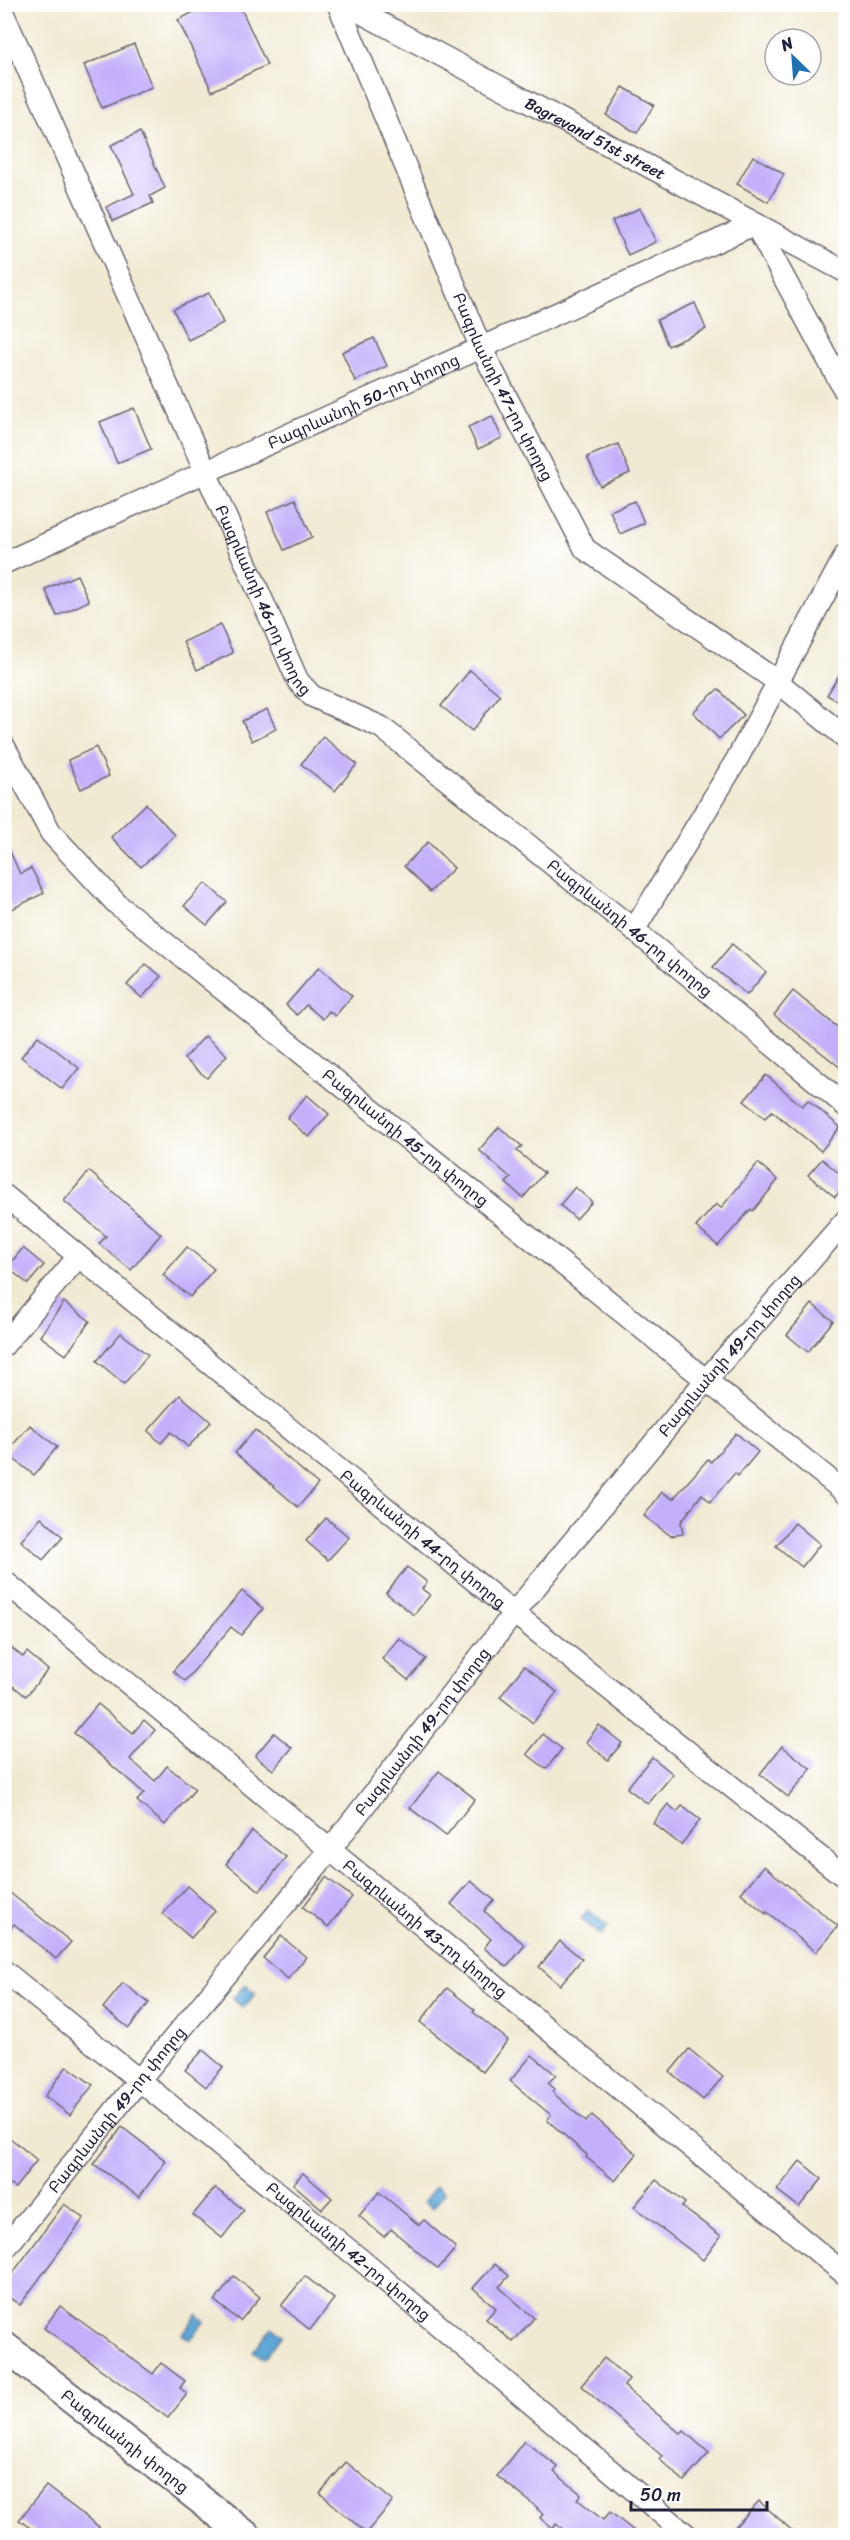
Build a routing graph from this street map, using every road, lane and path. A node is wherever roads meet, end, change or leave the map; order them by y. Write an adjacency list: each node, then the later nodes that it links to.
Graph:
1 (338, 4): 6 (street, Բագրևանդի 47-րդ փողոց)
2 (345, 4): 4 (street, Bagrevand 51st street)
3 (4, 15): 8 (street, Բագրևանդի 46-րդ փողոց)
4 (755, 224): 5 (street, Bagrevand 51st street); 6 (street, Բագրևանդի 50-րդ փողոց); 7 (street)
5 (846, 272)
6 (481, 348): 8 (street, Բագրևանդի 50-րդ փողոց); 11 (street, Բագրևանդի 47-րդ փողոց)
7 (846, 393)
8 (206, 473): 10 (street, Բագրևանդի 50-րդ փողոց); 14 (street, Բագրևանդի 46-րդ փողոց)
9 (846, 554): 11 (street)
10 (4, 563)
11 (778, 682): 12 (street, Բագրևանդի 47-րդ փողոց); 14 (street)
12 (846, 738)
13 (4, 746): 20 (street, Բագրևանդի 45-րդ փողոց)
14 (634, 930): 15 (street, Բագրևանդի 46-րդ փողոց)
15 (846, 1106)
16 (4, 1195): 18 (street, Բագրևանդի 44-րդ փողոց)
17 (846, 1220): 20 (street, Բագրևանդի 49-րդ փողոց)
18 (78, 1257): 19 (street); 23 (street, Բագրևանդի 44-րդ փողոց)
19 (4, 1345)
20 (706, 1380): 21 (street, Բագրևանդի 45-րդ փողոց); 23 (street, Բագրևանդի 49-րդ փողոց)
21 (846, 1493)
22 (4, 1581): 24 (street, Բագրևանդի 43-րդ փողոց)
23 (514, 1613): 24 (street, Բագրևանդի 49-րդ փողոց); 25 (street, Բագրևանդի 44-րդ փողոց)
24 (329, 1851): 27 (street, Բագրևանդի 49-րդ փողոց); 29 (street, Բագրևանդի 43-րդ փողոց)
25 (846, 1878)
26 (4, 1971): 27 (street, Բագրևանդի 42-րդ փողոց)
27 (139, 2080): 28 (street, Բագրևանդի 49-րդ փողոց); 32 (street, Բագրևանդի 42-րդ փողոց)
28 (4, 2250)
29 (846, 2276)
30 (4, 2346): 31 (main road, Բագրևանդի փողոց)
31 (247, 2535)
32 (688, 2535)

